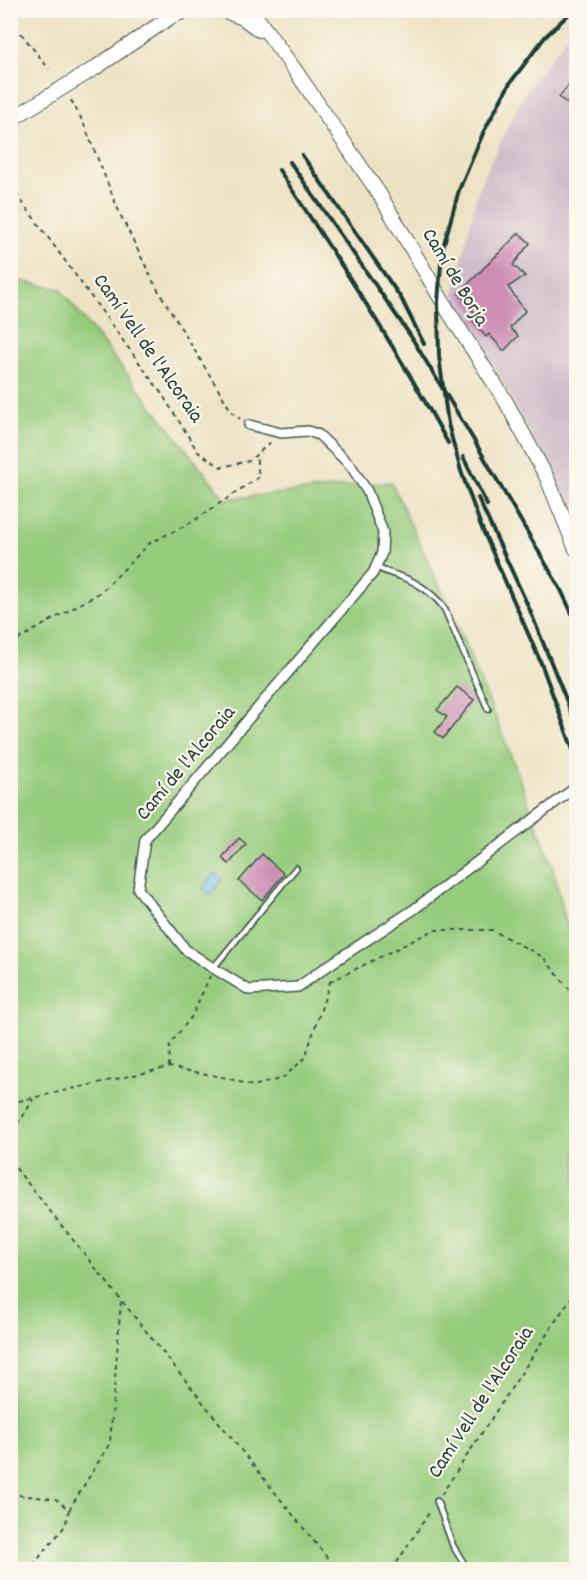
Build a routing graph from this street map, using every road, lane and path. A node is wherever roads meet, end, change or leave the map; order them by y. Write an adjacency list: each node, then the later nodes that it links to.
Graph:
1 (167, 10): 7 (street)
2 (188, 10): 7 (street)
3 (205, 10): 4 (street)
4 (220, 10): 8 (street, Camí de Borja)
5 (251, 10): 8 (street, Camí de Borja)
6 (10, 19): 9 (path)
7 (154, 28): 11 (street)
8 (272, 41): 16 (street, Camí de Borja)
9 (49, 69)
10 (71, 100): 13 (path)
11 (10, 120)
12 (10, 187): 15 (path, Camí Vell de l'Alcoraia)
13 (249, 425): 14 (street, Camí de l'Alcoraia)
14 (281, 433): 15 (path, Camí Vell de l'Alcoraia); 17 (street, Camí de l'Alcoraia)
15 (256, 455): 18 (path)
16 (576, 549)
17 (376, 567): 19 (lane); 23 (street, Camí de l'Alcoraia)
18 (10, 644)
19 (488, 709)
20 (576, 787): 22 (street, Camí de l'Alcoraia)
21 (296, 868): 23 (lane)
22 (329, 965): 23 (street, Camí de l'Alcoraia); 24 (path)
23 (213, 968): 26 (path)
24 (330, 981): 25 (path); 26 (path)
25 (576, 1002)
26 (169, 1067): 27 (path)
27 (34, 1098): 28 (path); 29 (path)
28 (10, 1103)
29 (10, 1130)
30 (10, 1161): 32 (path)
31 (576, 1290): 34 (path, Camí Vell de l'Alcoraia)
32 (121, 1301): 35 (path); 37 (path)
33 (10, 1494): 35 (path)
34 (437, 1502): 38 (path); 39 (lane, Camí Vell de l'Alcoraia)
35 (69, 1510): 36 (path)
36 (29, 1569)
37 (337, 1569)
38 (392, 1569)
39 (468, 1569)

